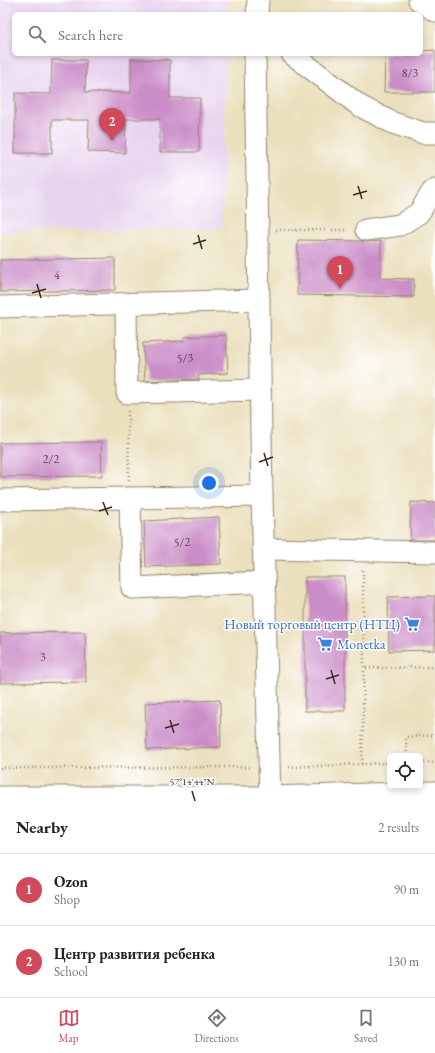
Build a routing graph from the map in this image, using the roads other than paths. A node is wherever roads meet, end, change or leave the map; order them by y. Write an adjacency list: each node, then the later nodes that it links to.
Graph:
1 (258, 0): 4 (street)
2 (419, 0): 3 (street)
3 (435, 11)
4 (258, 12)
5 (255, 56): 10 (street)
6 (295, 56): 7 (street)
7 (435, 132)
8 (435, 190): 9 (street)
9 (366, 230)
10 (259, 300): 11 (street); 13 (street)
11 (126, 303): 12 (street); 13 (street)
12 (0, 307)
13 (260, 390): 14 (street)
14 (262, 496): 15 (street); 17 (street)
15 (130, 498): 16 (street); 19 (street)
16 (0, 500)
17 (263, 549): 18 (street); 19 (street)
18 (435, 552)
19 (264, 582): 22 (street)
20 (435, 792): 22 (street)
21 (0, 797): 22 (street)
22 (270, 797)

